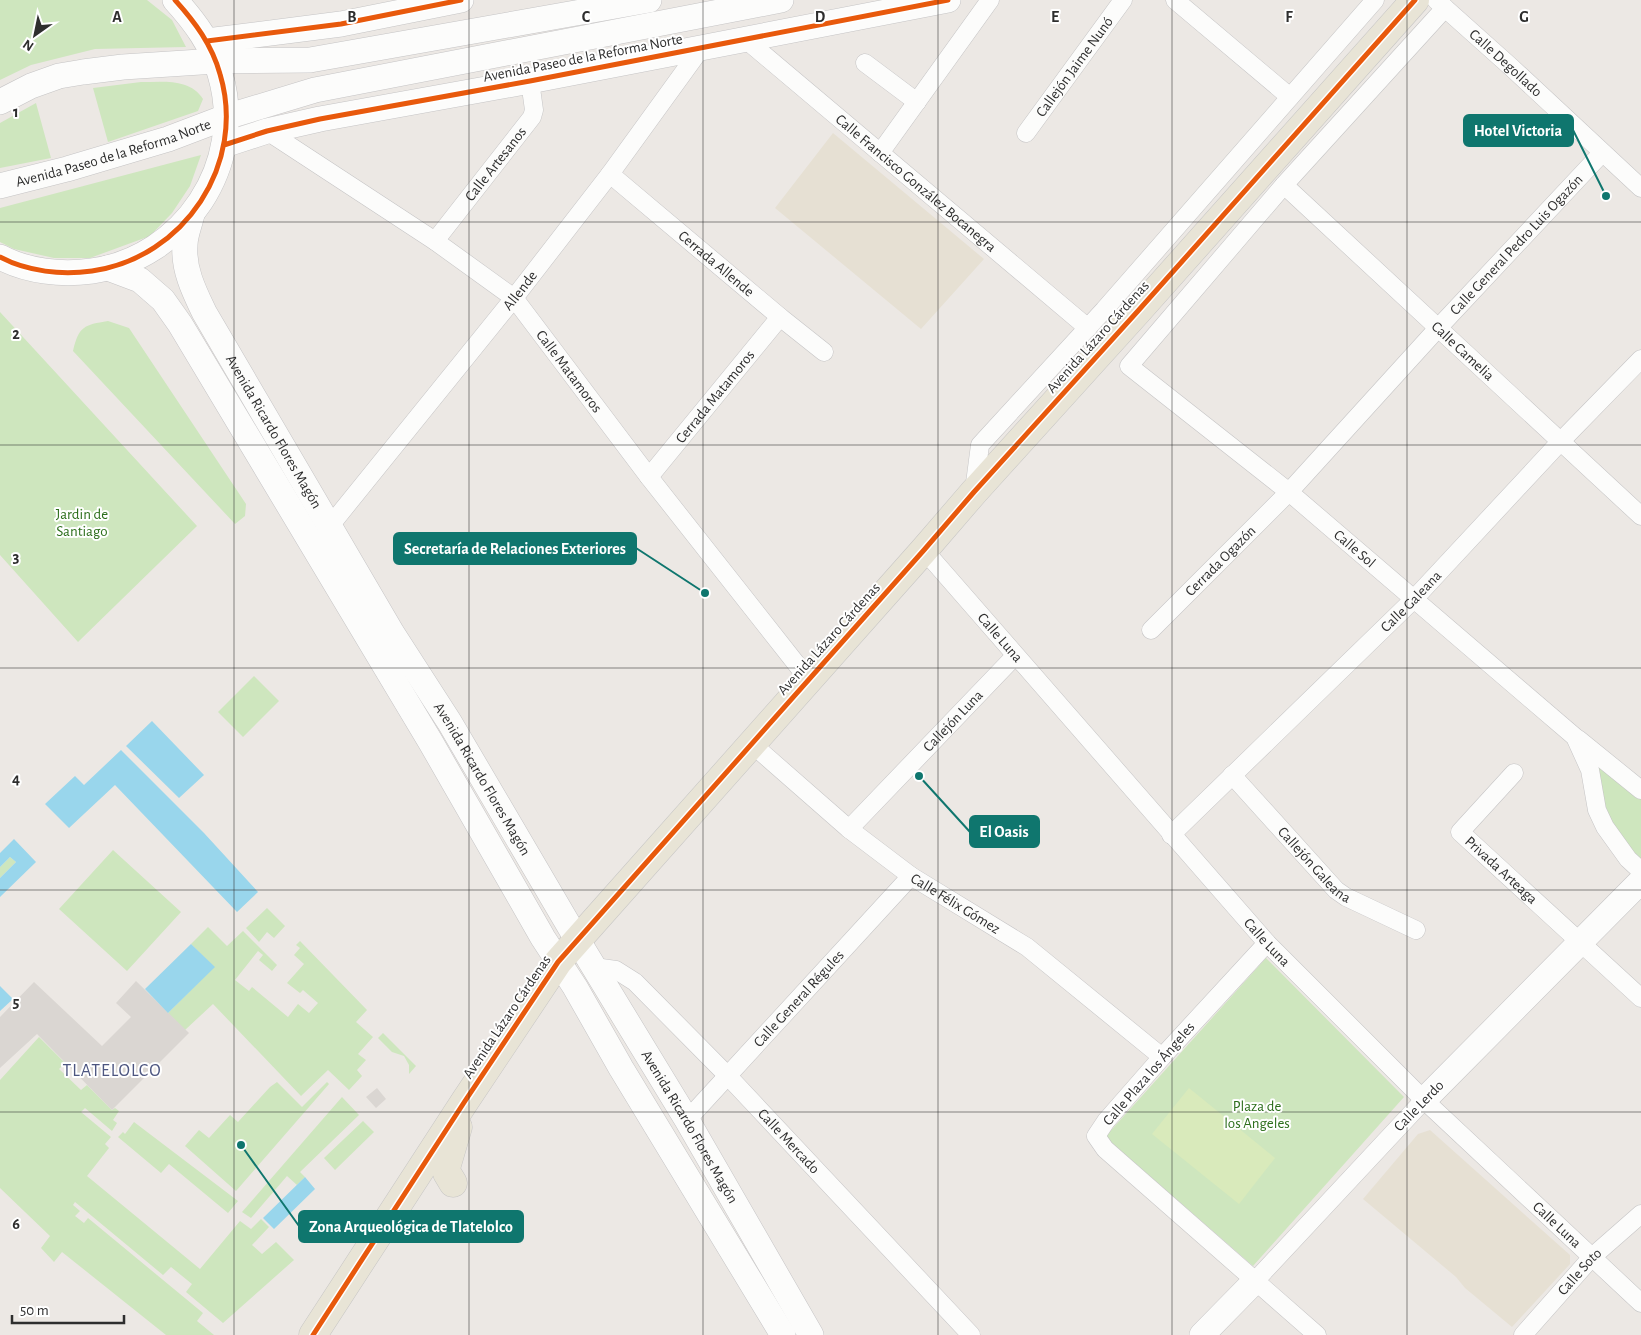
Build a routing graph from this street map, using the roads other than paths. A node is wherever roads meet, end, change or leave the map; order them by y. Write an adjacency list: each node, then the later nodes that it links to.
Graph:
1 (175, 0): 14 (main road)
2 (460, 0): 14 (main road)
3 (649, 0): 14 (main road)
4 (781, 0): 20 (main road, Avenida Paseo de la Reforma Norte)
5 (948, 0): 12 (main road, Avenida Paseo de la Reforma Norte)
6 (990, 0): 19 (street)
7 (1123, 0): 22 (street, Callejón Jaime Nunó)
8 (1175, 0): 17 (street)
9 (1376, 0): 17 (street, Avenida Lázaro Cárdenas)
10 (1415, 0): 42 (main road, Avenida Lázaro Cárdenas)
11 (1440, 4): 25 (street, Calle Degollado); 27 (street)
12 (744, 38): 13 (main road, Avenida Paseo de la Reforma Norte); 24 (street, Calle Francisco González Bocanegra)
13 (702, 47): 16 (main road, Avenida Paseo de la Reforma Norte); 26 (street, Allende)
14 (212, 51): 18 (main road); 20 (main road)
15 (865, 63): 19 (street)
16 (530, 81): 21 (main road, Avenida Paseo de la Reforma Norte); 31 (street, Calle Artesanos)
17 (1290, 97): 36 (street, Avenida Lázaro Cárdenas)
18 (0, 102)
19 (917, 102): 24 (street)
20 (226, 117): 23 (main road); 28 (main road, Avenida Paseo de la Reforma Norte)
21 (267, 131): 23 (main road, Avenida Paseo de la Reforma Norte); 31 (street, Calle Matamoros)
22 (1026, 132)
23 (224, 145): 30 (main road)
24 (880, 153): 36 (street, Calle Francisco González Bocanegra)
25 (1602, 153): 29 (street, Calle Degollado); 37 (street, Calle General Pedro Luis Ogazón)
26 (610, 174): 34 (street, Allende); 35 (street, Cerrada Allende)
27 (1284, 185): 37 (street, Calle Camelia); 43 (street, Calle Sol)
28 (0, 186)
29 (1641, 188)
30 (192, 214): 33 (main road); 45 (main road, Avenida Ricardo Flores Magón)
31 (435, 241): 34 (street, Calle Matamoros)
32 (0, 257): 33 (main road)
33 (108, 268): 65 (main road, Avenida Ricardo Flores Magón)
34 (514, 298): 41 (street, Calle Matamoros); 45 (street, Allende)
35 (780, 317): 38 (street, Cerrada Allende); 41 (street, Cerrada Matamoros)
36 (1088, 328): 42 (street, Avenida Lázaro Cárdenas)
37 (1439, 328): 40 (street, Calle Camelia); 43 (street, Calle General Pedro Luis Ogazón)
38 (824, 352)
39 (1641, 359): 40 (street, Calle Galeana)
40 (1561, 441): 44 (street, Calle Camelia); 47 (street, Calle Galeana)
41 (649, 477): 50 (street, Calle Matamoros)
42 (974, 492): 46 (main road, Avenida Lázaro Cárdenas)
43 (1289, 492): 47 (street, Calle Sol); 48 (street, Cerrada Ogazón)
44 (1641, 516)
45 (329, 527): 62 (main road, Avenida Ricardo Flores Magón)
46 (924, 550): 49 (street, Calle Luna); 50 (main road, Avenida Lázaro Cárdenas)
47 (1414, 599): 51 (street, Calle Sol); 54 (street, Calle Galeana)
48 (1151, 630)
49 (1015, 656): 56 (street, Callejón Luna); 57 (street, Calle Luna)
50 (809, 680): 52 (main road, Avenida Lázaro Cárdenas)
51 (1576, 737): 55 (street, Calle Sol); 58 (street, Calle Sol)
52 (752, 744): 56 (street, Calle Félix Gómez); 62 (main road, Avenida Lázaro Cárdenas)
53 (1514, 774): 63 (street, Privada Arteaga)
54 (1232, 775): 57 (street, Calle Galeana); 61 (street, Callejón Galeana)
55 (1641, 790)
56 (849, 829): 59 (street, Calle Félix Gómez)
57 (1171, 835): 64 (street, Calle Luna)
58 (1641, 871)
59 (911, 876): 68 (street, Calle Félix Gómez); 69 (street, Calle General Régules)
60 (1641, 881): 63 (main road, Calle Lerdo)
61 (1416, 930)
62 (578, 941): 65 (main road, Avenida Lázaro Cárdenas); 66 (main road, Avenida Ricardo Flores Magón)
63 (1580, 942): 67 (street); 70 (main road, Calle Lerdo)
64 (1267, 943): 68 (street, Calle Plaza los Ángeles); 70 (street, Calle Luna)
65 (558, 962): 71 (main road, Avenida Lázaro Cárdenas); 80 (main road, Avenida Ricardo Flores Magón)
66 (594, 967): 69 (street, Calle Mercado); 72 (main road, Avenida Ricardo Flores Magón)
67 (1641, 998)
68 (1162, 1057): 76 (street, Calle Plaza los Ángeles)
69 (727, 1075): 72 (street, Calle General Régules); 82 (street, Calle Mercado)
70 (1424, 1100): 75 (street, Calle Luna); 76 (street, Calle Lerdo)
71 (465, 1101): 73 (main road); 79 (main road, Avenida Lázaro Cárdenas)
72 (687, 1120): 81 (main road, Avenida Ricardo Flores Magón)
73 (453, 1183)
74 (1641, 1214): 75 (street, Calle Soto)
75 (1592, 1258): 77 (street, Calle Luna); 78 (street, Calle Soto)
76 (1255, 1281): 83 (main road, Calle Lerdo); 84 (street)
77 (1641, 1303)
78 (1532, 1332)
79 (313, 1335)
80 (783, 1335)
81 (811, 1335)
82 (971, 1335)
83 (1202, 1335)
84 (1317, 1335)

